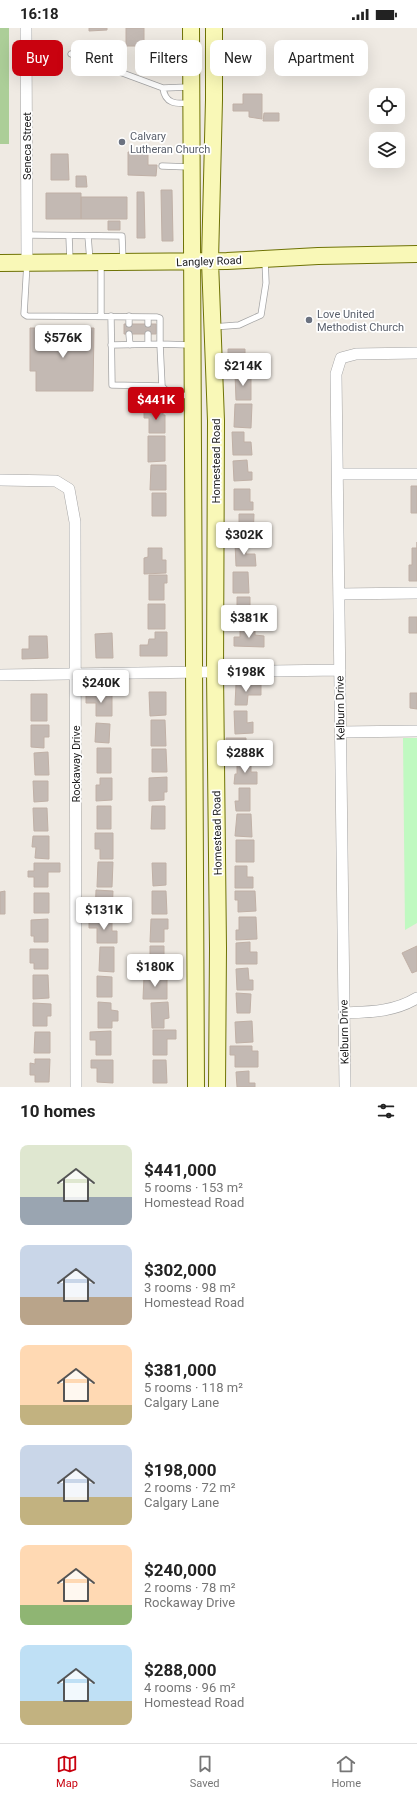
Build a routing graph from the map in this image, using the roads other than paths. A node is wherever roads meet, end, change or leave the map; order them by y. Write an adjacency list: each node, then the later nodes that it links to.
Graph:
1 (26, 28): 10 (street, Seneca Street)
2 (192, 28): 6 (main road, Homestead Road)
3 (214, 28): 7 (main road, Homestead Road)
4 (127, 75): 5 (lane)
5 (163, 88): 6 (lane); 6 (lane)
6 (192, 95): 7 (main road); 9 (main road, Homestead Road)
7 (214, 100): 15 (main road, Homestead Road)
8 (162, 166): 9 (lane)
9 (193, 167): 16 (main road, Homestead Road)
10 (27, 235): 11 (lane); 18 (street, Seneca Street)
11 (69, 236): 12 (lane); 19 (lane)
12 (88, 236): 20 (lane); 21 (lane)
13 (417, 254): 14 (main road, Langley Road)
14 (265, 258): 15 (main road, Langley Road); 28 (lane)
15 (210, 261): 16 (main road, Langley Road); 28 (main road, Homestead Road)
16 (193, 262): 21 (main road, Langley Road); 35 (main road, Homestead Road)
17 (0, 263): 18 (main road, Langley Road)
18 (27, 263): 19 (main road, Langley Road); 22 (lane)
19 (70, 263): 20 (main road, Langley Road)
20 (95, 263): 21 (main road, Langley Road); 22 (lane)
21 (123, 263)
22 (101, 316): 23 (lane)
23 (111, 316): 24 (lane); 33 (lane)
24 (129, 316): 25 (lane); 26 (lane)
25 (148, 317): 27 (lane); 32 (lane)
26 (129, 324)
27 (148, 324)
28 (211, 327): 40 (main road, Homestead Road)
29 (129, 334): 34 (lane)
30 (148, 334): 31 (lane)
31 (148, 344): 32 (lane); 34 (lane)
32 (160, 344): 35 (lane); 37 (lane)
33 (111, 345): 34 (lane); 37 (lane)
34 (130, 345)
35 (193, 345): 38 (main road, Homestead Road)
36 (417, 353): 41 (street, Kelburn Drive)
37 (162, 386): 38 (lane)
38 (194, 396): 39 (main road, Homestead Road)
39 (194, 421): 40 (main road); 44 (main road, Homestead Road)
40 (216, 422): 45 (main road, Homestead Road)
41 (338, 474): 42 (street); 47 (street, Kelburn Drive)
42 (417, 474)
43 (0, 480): 51 (street, Rockaway Drive)
44 (194, 517): 45 (main road); 49 (main road, Homestead Road)
45 (216, 517): 50 (main road, Homestead Road)
46 (417, 593): 47 (street)
47 (339, 594): 48 (street, Kelburn Drive)
48 (340, 670): 50 (street); 54 (street, Kelburn Drive)
49 (195, 672): 50 (street); 51 (street); 56 (main road, Homestead Road)
50 (215, 672): 55 (main road, Homestead Road)
51 (76, 673): 52 (street); 63 (street, Rockaway Drive)
52 (0, 675)
53 (417, 731): 54 (street)
54 (341, 732): 60 (street, Kelburn Drive)
55 (217, 826): 56 (main road); 58 (main road, Homestead Road)
56 (195, 827): 57 (main road, Homestead Road)
57 (195, 948): 58 (main road); 61 (main road, Homestead Road)
58 (218, 948): 62 (main road, Homestead Road)
59 (417, 998): 60 (street)
60 (344, 1013): 66 (street, Kelburn Drive)
61 (196, 1069): 62 (main road); 64 (main road, Homestead Road)
62 (217, 1069): 65 (main road, Homestead Road)
63 (76, 1087)
64 (196, 1087)
65 (217, 1087)
66 (345, 1087)

